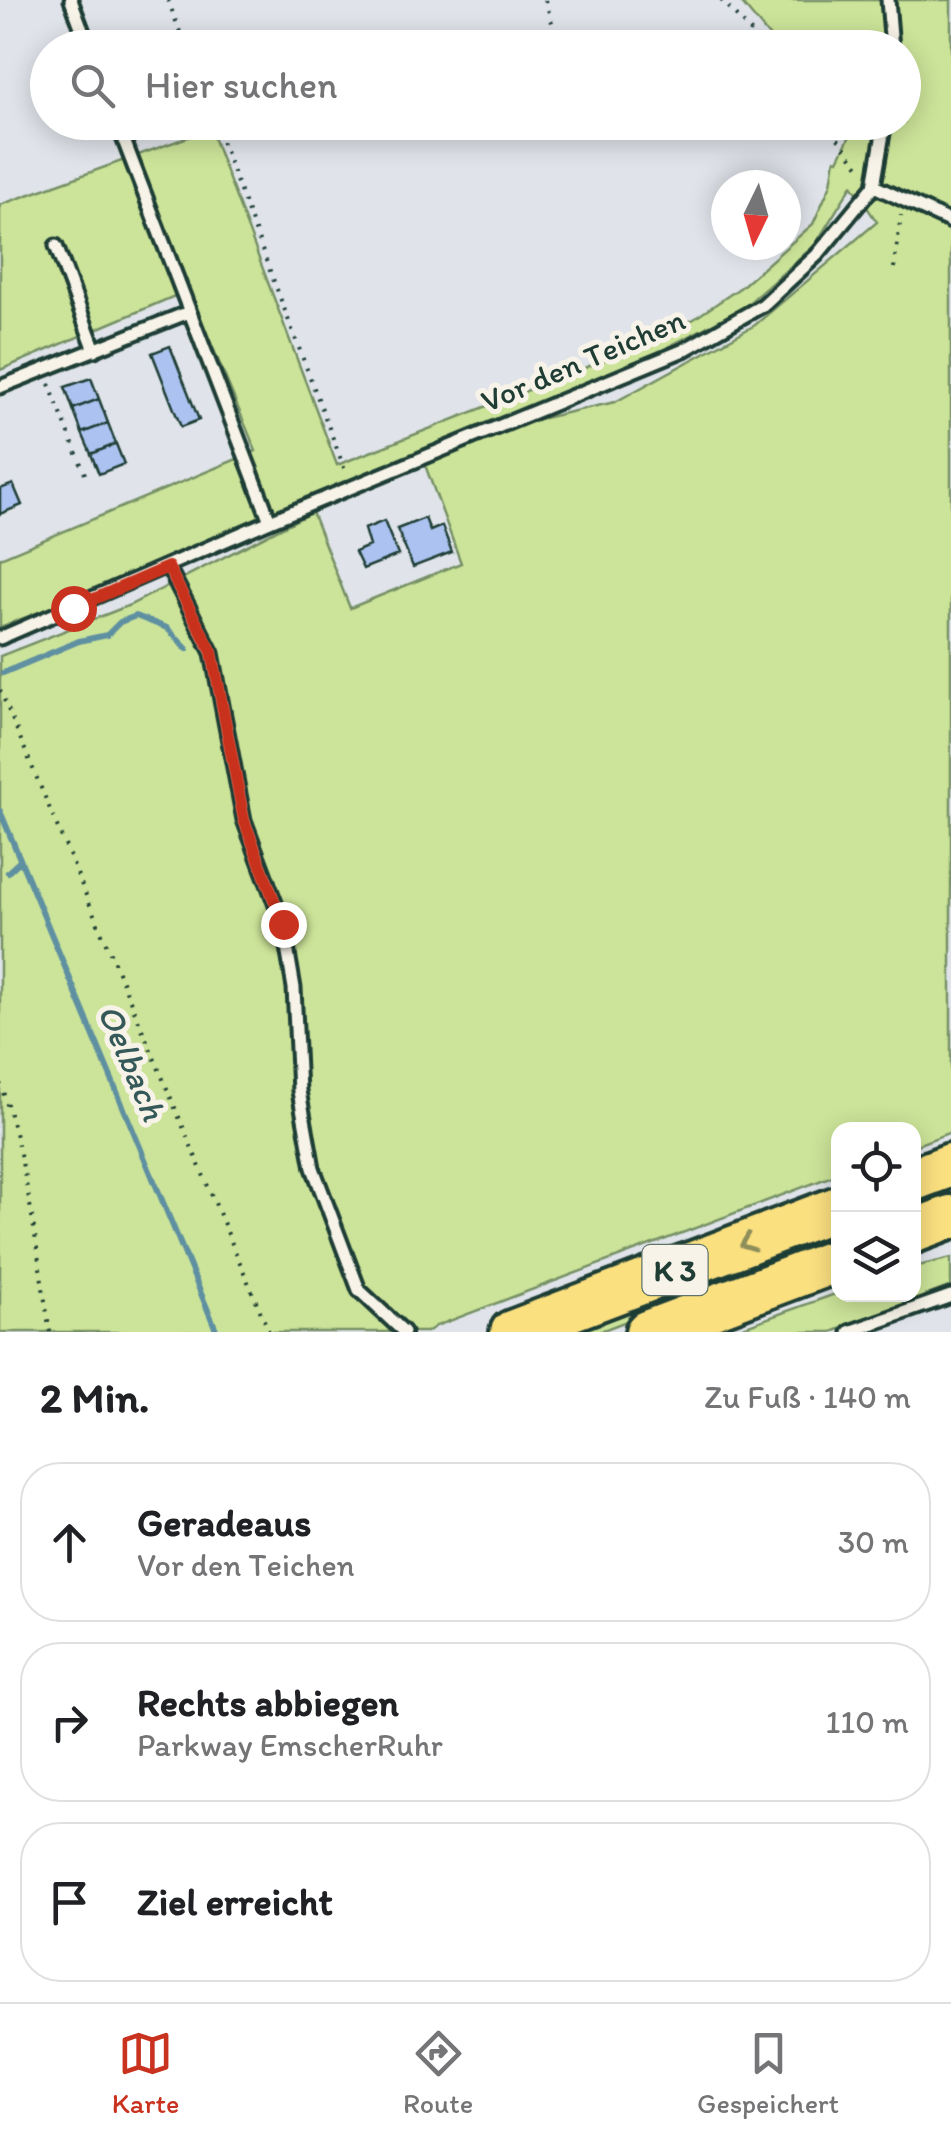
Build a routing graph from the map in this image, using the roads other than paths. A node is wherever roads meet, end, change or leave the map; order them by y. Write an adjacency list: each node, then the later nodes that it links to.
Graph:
1 (71, 0): 3 (lane)
2 (888, 0): 4 (lane)
3 (82, 30)
4 (890, 30)
5 (124, 140): 10 (lane)
6 (882, 140): 7 (lane, Vor den Teichen)
7 (874, 186): 8 (lane); 13 (lane, Vor den Teichen)
8 (951, 222)
9 (56, 246): 11 (lane)
10 (189, 312): 11 (lane); 13 (lane)
11 (95, 350): 12 (lane)
12 (0, 388)
13 (270, 521): 14 (lane, Vor den Teichen)
14 (168, 567): 15 (lane, Vor den Teichen); 25 (lane)
15 (0, 638)
16 (951, 1165): 17 (highway)
17 (921, 1176)
18 (831, 1211): 26 (highway, K 3, one-way to 26)
19 (951, 1217): 20 (highway)
20 (921, 1230)
21 (921, 1234): 22 (highway)
22 (951, 1236)
23 (831, 1263): 27 (highway, K 3)
24 (951, 1296): 28 (lane)
25 (404, 1332)
26 (512, 1332)
27 (647, 1332)
28 (850, 1332)

